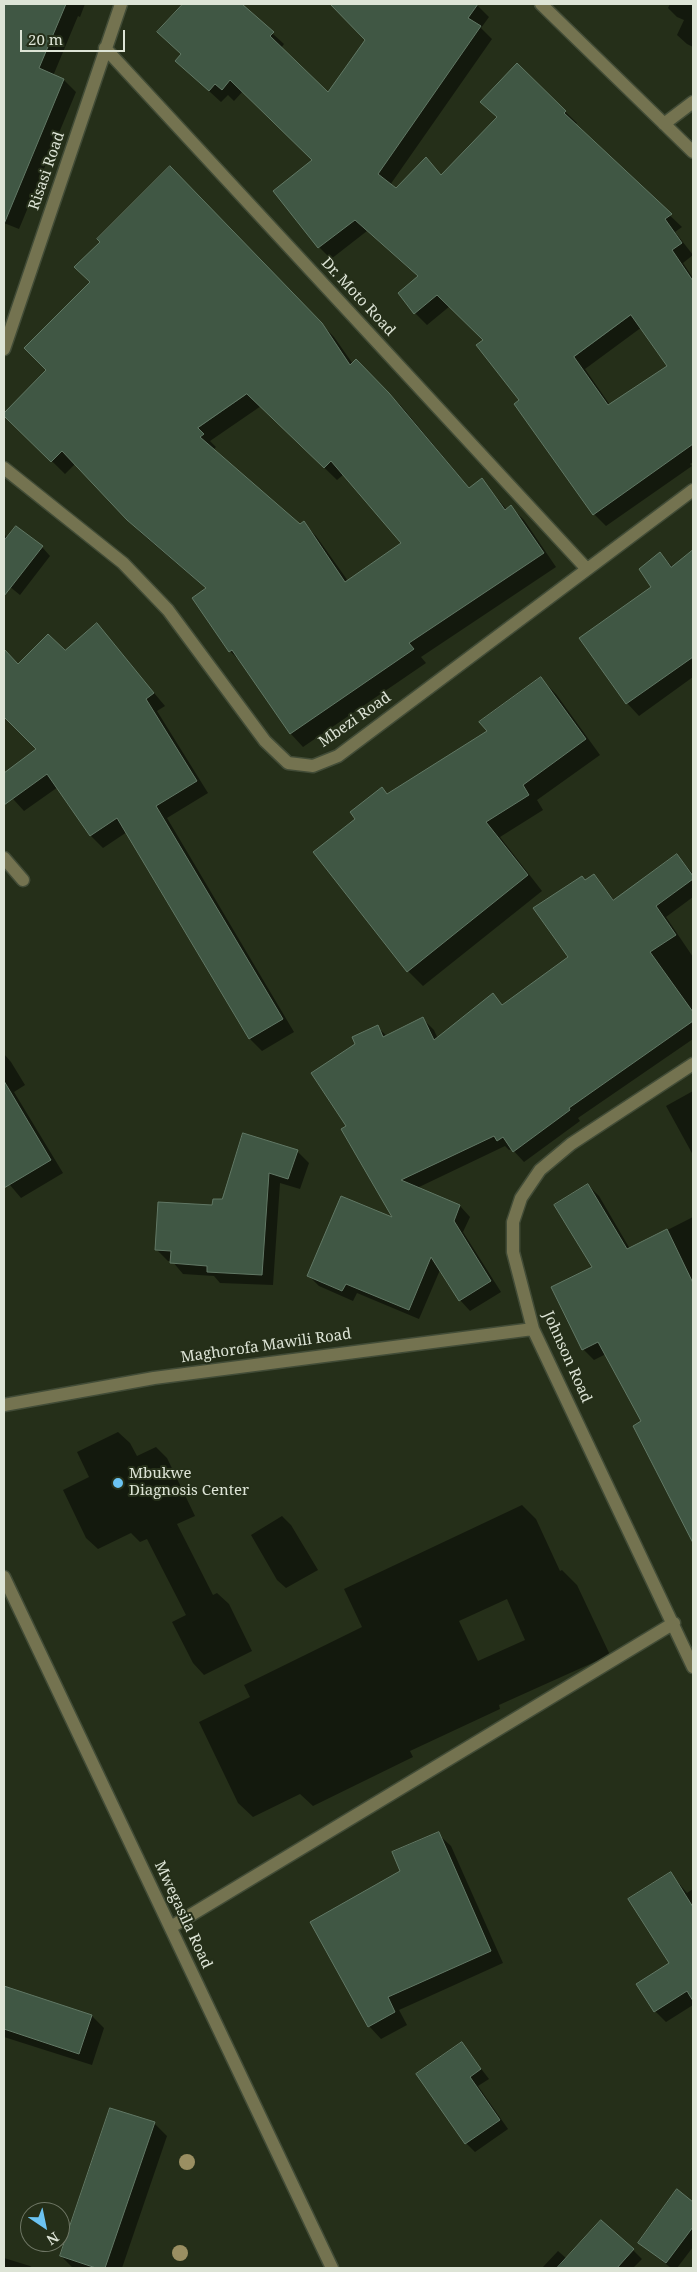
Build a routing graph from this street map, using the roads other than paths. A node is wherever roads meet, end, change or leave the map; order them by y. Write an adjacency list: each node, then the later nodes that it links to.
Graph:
1 (121, 4): 3 (street, Risasi Road)
2 (542, 4): 5 (street)
3 (106, 48): 7 (street, Risasi Road); 10 (street, Dr. Moto Road)
4 (693, 102): 5 (street)
5 (664, 124): 6 (street)
6 (693, 152)
7 (4, 349)
8 (4, 468): 10 (street, Mbezi Road)
9 (693, 490): 10 (street, Mbezi Road)
10 (586, 568)
11 (4, 858): 12 (street)
12 (22, 880)
13 (693, 1064): 14 (street, Johnson Road)
14 (533, 1329): 15 (street, Maghorofa Mawili Road); 17 (street, Johnson Road)
15 (4, 1405)
16 (4, 1577): 19 (street, Mwegasila Road)
17 (674, 1623): 18 (street, Johnson Road); 19 (street)
18 (693, 1667)
19 (171, 1927): 20 (street, Mwegasila Road)
20 (332, 2268)

